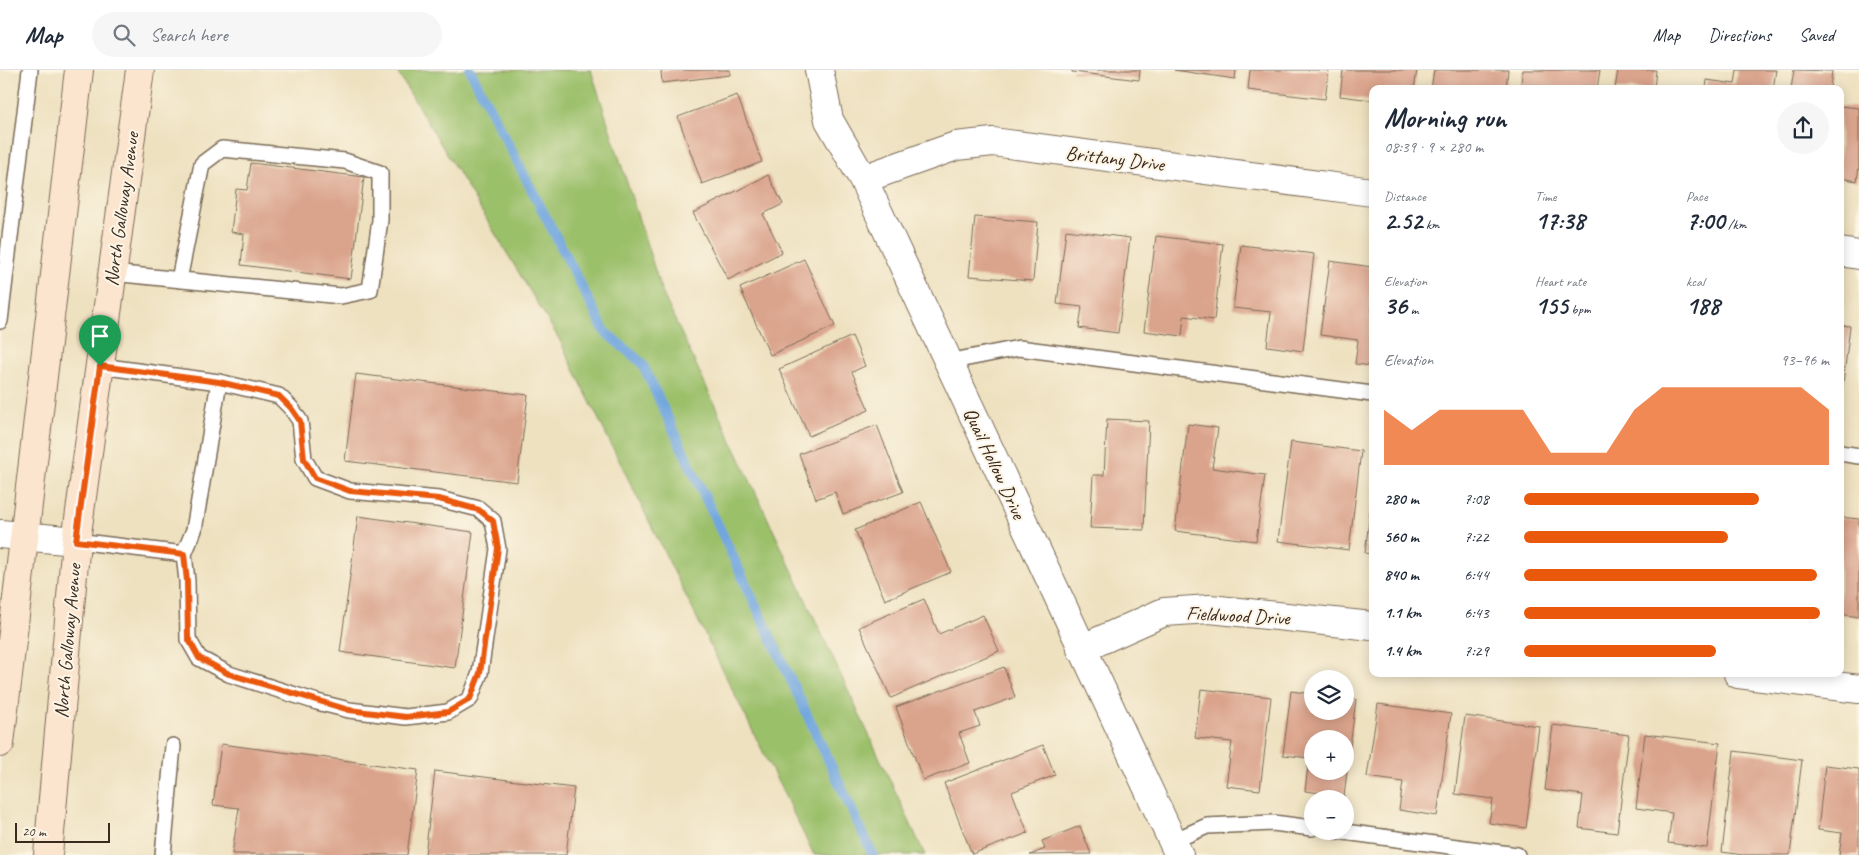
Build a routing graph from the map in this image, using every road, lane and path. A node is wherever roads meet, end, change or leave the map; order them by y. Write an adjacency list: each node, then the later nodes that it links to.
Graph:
1 (30, 70): 11 (lane)
2 (79, 70): 18 (main road)
3 (140, 70): 9 (main road, North Galloway Avenue)
4 (819, 70): 5 (street, Quail Hollow Drive)
5 (863, 179): 6 (street, Brittany Drive); 12 (street, Quail Hollow Drive)
6 (1369, 192)
7 (1844, 253): 8 (street)
8 (1859, 255)
9 (112, 273): 10 (lane); 13 (main road, North Galloway Avenue)
10 (179, 280): 10 (lane)
11 (0, 321)
12 (948, 362): 15 (lane); 22 (street, Quail Hollow Drive)
13 (100, 366): 14 (lane); 19 (main road, North Galloway Avenue)
14 (219, 382): 20 (lane); 20 (lane)
15 (1369, 394)
16 (1844, 454): 17 (lane)
17 (1859, 456)
18 (12, 535): 19 (street); 25 (main road)
19 (76, 541): 20 (lane); 31 (main road, North Galloway Avenue)
20 (184, 554)
21 (1369, 626): 22 (street, Fieldwood Drive)
22 (1082, 649): 29 (street, Quail Hollow Drive)
23 (1762, 677): 24 (street)
24 (1859, 689)
25 (0, 743)
26 (173, 746): 32 (lane)
27 (1304, 827): 29 (lane)
28 (1354, 834): 30 (lane)
29 (1176, 848)
30 (1453, 851): 33 (lane)
31 (48, 855)
32 (163, 855)
33 (1517, 855)

